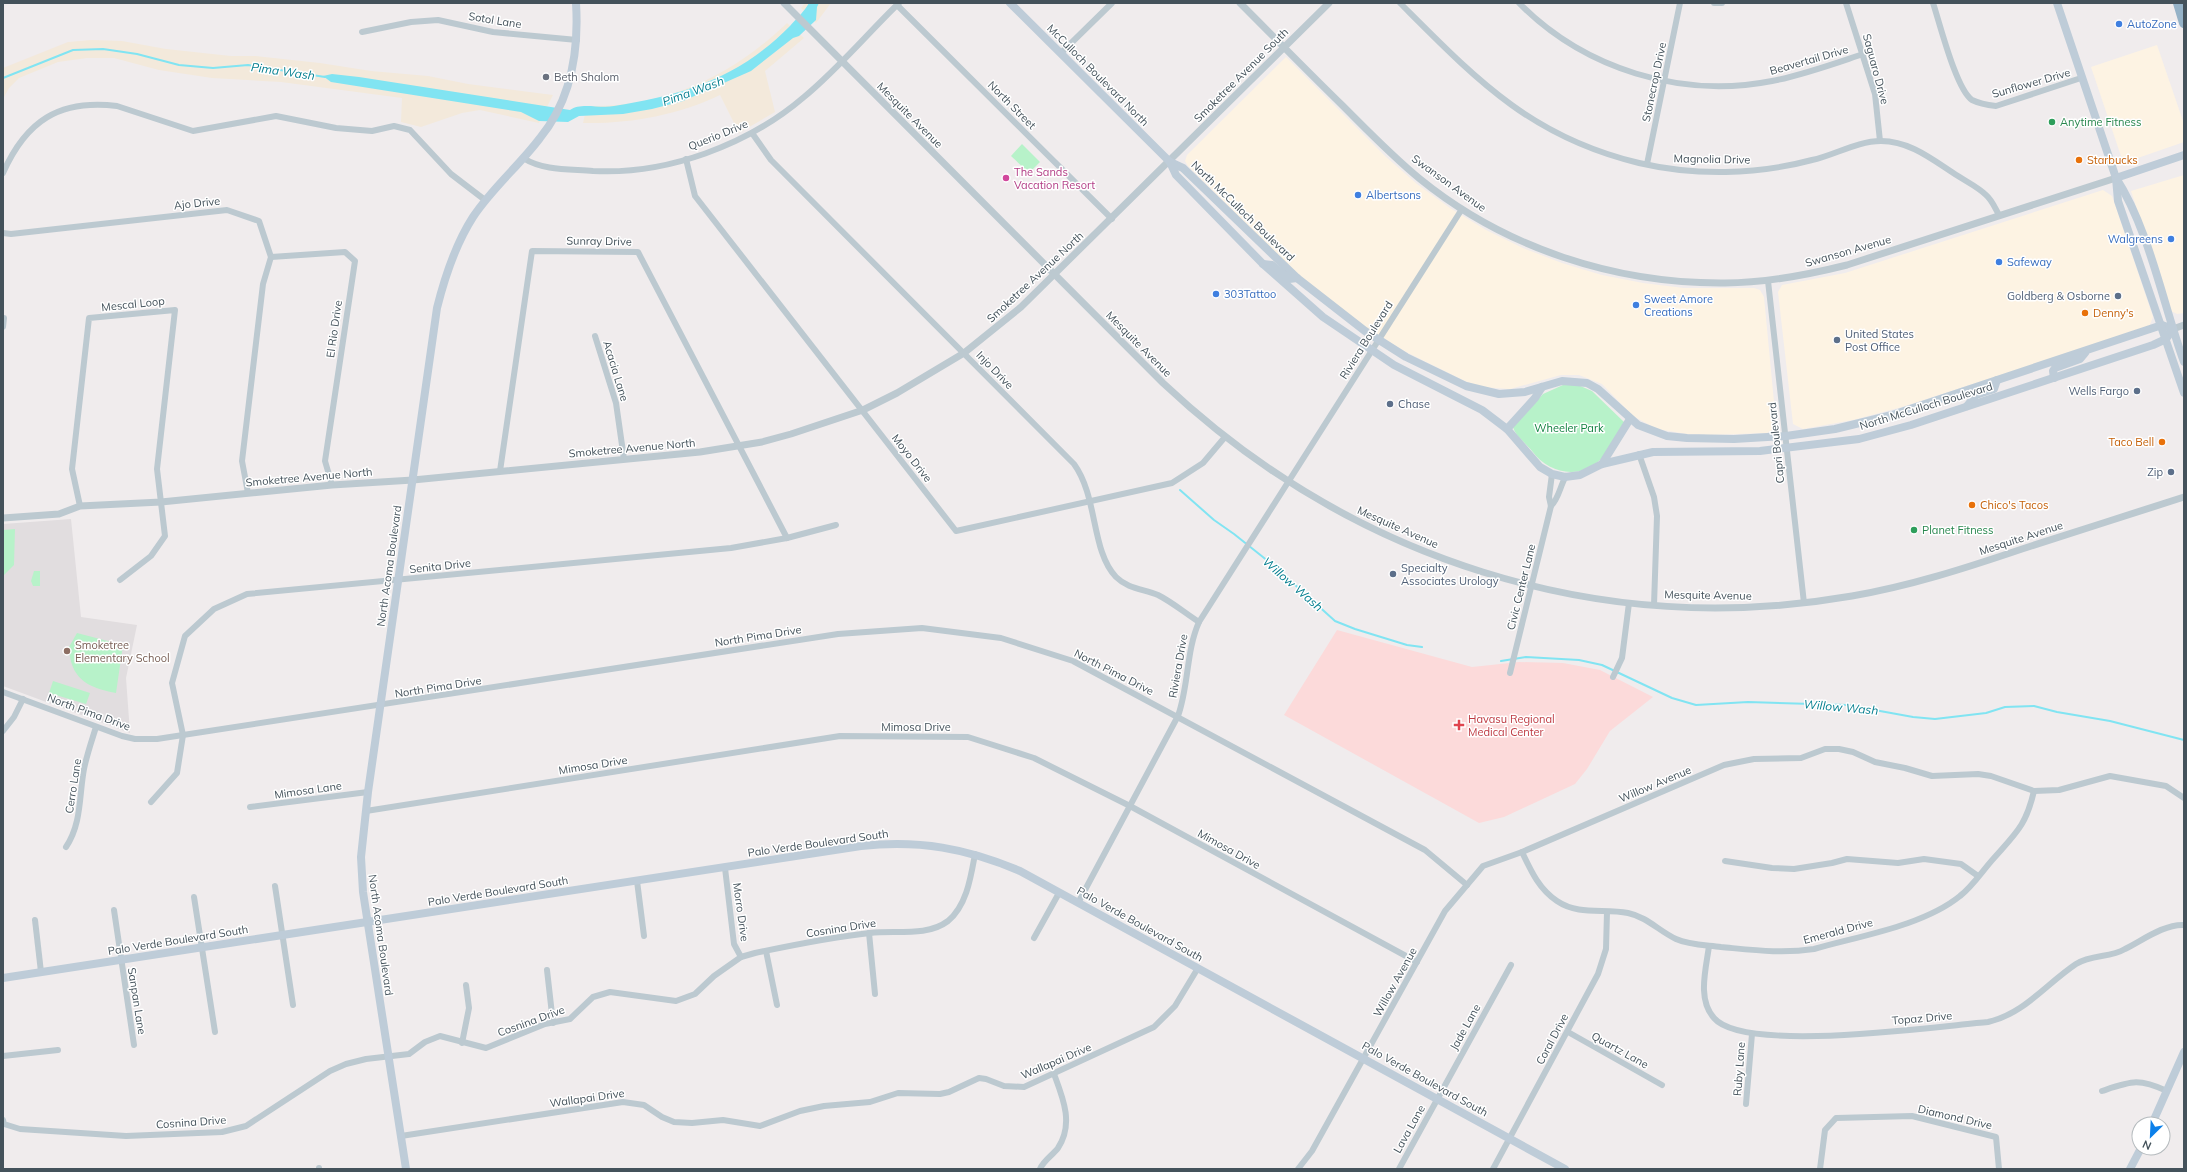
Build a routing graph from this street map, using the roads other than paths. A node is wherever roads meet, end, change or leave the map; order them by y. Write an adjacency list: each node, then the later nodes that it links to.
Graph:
1 (576, 3): 19 (main road, North Acoma Boulevard)
2 (784, 3): 23 (street, Mesquite Avenue)
3 (1010, 3): 21 (main road, McCulloch Boulevard North)
4 (1112, 3): 21 (street)
5 (1240, 3): 20 (street, Swanson Avenue)
6 (1328, 3): 20 (street, Smoketree Avenue South)
7 (1400, 3): 32 (street, Magnolia Drive)
8 (1519, 3): 25 (street, Beavertail Drive)
9 (1680, 3): 25 (street, Stonecrop Drive)
10 (1714, 3): 11 (street)
11 (1722, 3)
12 (1846, 3): 22 (street, Saguaro Drive)
13 (1933, 3): 24 (street, Sunflower Drive)
14 (2057, 3): 24 (main road)
15 (2178, 3): 17 (highway)
16 (898, 4): 23 (street, Querio Drive); 38 (street, North Street)
17 (2184, 22)
18 (362, 32): 19 (street, Sotol Lane)
19 (577, 40): 29 (main road, North Acoma Boulevard)
20 (1284, 47): 31 (street, Smoketree Avenue South); 36 (street, Swanson Avenue)
21 (1061, 54): 31 (main road, McCulloch Boulevard North)
22 (1862, 54): 25 (street, Beavertail Drive); 27 (street, Saguaro Drive)
23 (842, 61): 26 (street, Querio Drive); 42 (street, Mesquite Avenue)
24 (2082, 78): 34 (main road)
25 (1664, 81): 32 (street, Stonecrop Drive)
26 (752, 133): 30 (street, Querio Drive); 54 (street, Injo Drive)
27 (1880, 141): 32 (street, Magnolia Drive); 37 (street, Magnolia Drive)
28 (2184, 155): 34 (main road, Swanson Avenue)
29 (522, 158): 30 (street, Querio Drive); 35 (main road, North Acoma Boulevard)
30 (686, 159): 61 (street, Moyo Drive)
31 (1170, 162): 38 (street, Smoketree Avenue North); 41 (main road, North McCulloch Boulevard); 43 (main road, North McCulloch Boulevard)
32 (1646, 164)
33 (3, 173): 35 (street)
34 (2116, 178): 37 (street, Swanson Avenue); 48 (main road); 49 (main road)
35 (485, 200): 74 (main road, North Acoma Boulevard)
36 (1462, 209): 44 (street, Swanson Avenue); 51 (street, Riviera Boulevard)
37 (1999, 215): 44 (street, Swanson Avenue)
38 (1112, 219): 42 (street, Smoketree Avenue North)
39 (3, 232): 40 (street, Ajo Drive)
40 (271, 257): 76 (street, El Rio Drive); 77 (street)
41 (1263, 264): 43 (main road); 53 (main road, North McCulloch Boulevard)
42 (1055, 275): 54 (street, Smoketree Avenue North); 65 (street, Mesquite Avenue)
43 (1297, 278): 51 (main road, North McCulloch Boulevard)
44 (1768, 281): 64 (street, Capri Boulevard)
45 (4, 318): 47 (street)
46 (2184, 325): 48 (street)
47 (3, 327)
48 (2173, 329): 49 (main road); 49 (main road); 55 (main road)
49 (2164, 332): 52 (main road, North McCulloch Boulevard); 56 (main road, North McCulloch Boulevard); 59 (main road)
50 (595, 336): 69 (street, Acacia Lane)
51 (1378, 340): 53 (street, Riviera Boulevard); 58 (main road, North McCulloch Boulevard)
52 (2089, 350): 56 (main road); 57 (main road, North McCulloch Boulevard)
53 (1372, 351): 63 (main road); 75 (street, Riviera Boulevard)
54 (964, 353): 61 (street, Smoketree Avenue North); 80 (street, Injo Drive)
55 (2184, 362)
56 (2054, 378): 60 (main road, North McCulloch Boulevard)
57 (1997, 380): 60 (main road); 64 (main road, North McCulloch Boulevard)
58 (1542, 387): 62 (main road); 63 (main road)
59 (2184, 393)
60 (1967, 406): 67 (main road, North McCulloch Boulevard)
61 (863, 410): 66 (street, Smoketree Avenue North); 80 (street, Moyo Drive)
62 (1630, 419): 64 (main road); 70 (main road)
63 (1507, 429): 72 (main road)
64 (1786, 436): 67 (street, Capri Boulevard)
65 (1225, 437): 75 (street, Mesquite Avenue); 80 (street, Moyo Drive)
66 (740, 446): 69 (street, Smoketree Avenue North); 71 (street, Sunray Drive); 85 (street, Sunray Drive)
67 (1787, 449): 68 (main road, North McCulloch Boulevard); 90 (street, Capri Boulevard)
68 (1639, 454): 70 (main road, North McCulloch Boulevard); 91 (street)
69 (624, 459): 71 (street, Smoketree Avenue North)
70 (1602, 464): 73 (main road)
71 (500, 471): 74 (street, Smoketree Avenue North)
72 (1552, 474): 73 (main road); 82 (street, Civic Center Lane)
73 (1566, 476): 82 (street, Civic Center Lane)
74 (413, 480): 76 (street, Smoketree Avenue North); 87 (main road, North Acoma Boulevard)
75 (1288, 482): 88 (street, Mesquite Avenue); 92 (street, Riviera Drive)
76 (332, 485): 77 (street, Smoketree Avenue North)
77 (248, 493): 79 (street, Smoketree Avenue North)
78 (2184, 497): 90 (street, Mesquite Avenue)
79 (161, 502): 81 (street, Smoketree Avenue North); 81 (street, Mescal Loop); 86 (street)
80 (1091, 502): 92 (street, Injo Drive)
81 (80, 506): 83 (street, Smoketree Avenue North)
82 (1551, 506): 88 (street, Civic Center Lane)
83 (3, 518)
84 (836, 525): 85 (street, Senita Drive)
85 (787, 538): 87 (street, Senita Drive)
86 (120, 580)
87 (398, 580): 97 (main road, North Acoma Boulevard); 101 (street, Senita Drive)
88 (1530, 586): 89 (street, Mesquite Avenue); 93 (street, Civic Center Lane)
89 (1629, 603): 91 (street, Mesquite Avenue); 94 (street)
90 (1804, 603): 91 (street, Mesquite Avenue)
91 (1654, 605)
92 (1199, 622): 98 (street, Riviera Drive)
93 (1510, 673)
94 (1613, 677)
95 (3, 692): 96 (street, North Pima Drive)
96 (23, 698): 99 (street, North Pima Drive); 100 (street)
97 (381, 706): 98 (street, North Pima Drive); 101 (street, North Pima Drive); 103 (main road, North Acoma Boulevard)
98 (1178, 716): 106 (street, Riviera Drive); 116 (street, North Pima Drive)
99 (96, 726): 101 (street, North Pima Drive); 109 (street, Cerro Lane)
100 (3, 731)
101 (183, 735): 105 (street)
102 (2034, 791): 104 (street, Willow Avenue); 110 (street, Willow Avenue); 114 (street, Emerald Drive)
103 (368, 792): 107 (street, Mimosa Lane); 108 (main road, North Acoma Boulevard)
104 (2184, 798)
105 (151, 802)
106 (1130, 806): 108 (street, Mimosa Drive); 120 (street, Riviera Drive); 135 (street, Mimosa Drive)
107 (250, 808)
108 (366, 811): 124 (main road, North Acoma Boulevard)
109 (66, 846)
110 (1522, 852): 116 (street, Willow Avenue); 122 (street, Emerald Drive)
111 (975, 854): 113 (main road, Palo Verde Boulevard South); 118 (main road, Palo Verde Boulevard South); 126 (street, Cosnina Drive)
112 (1725, 861): 114 (street)
113 (725, 868): 115 (main road, Palo Verde Boulevard South); 133 (street, Morro Drive)
114 (1978, 876): 130 (street, Emerald Drive)
115 (637, 881): 124 (main road, Palo Verde Boulevard South); 128 (street)
116 (1467, 885): 135 (street, Willow Avenue)
117 (275, 886): 127 (street)
118 (1059, 893): 120 (main road, Palo Verde Boulevard South); 129 (street)
119 (194, 897): 131 (street)
120 (1078, 903): 137 (main road, Palo Verde Boulevard South)
121 (114, 910): 134 (street, Sanpan Lane)
122 (1607, 912): 130 (street, Emerald Drive); 147 (street, Coral Drive)
123 (35, 920): 139 (street)
124 (367, 922): 127 (main road, Palo Verde Boulevard South); 154 (main road, North Acoma Boulevard)
125 (2184, 925): 148 (street, Topaz Drive)
126 (870, 933): 132 (street, Cosnina Drive); 142 (street)
127 (282, 935): 131 (main road, Palo Verde Boulevard South); 143 (street)
128 (644, 936)
129 (1034, 938)
130 (1709, 946): 148 (street, Topaz Drive)
131 (202, 948): 134 (main road, Palo Verde Boulevard South); 146 (street)
132 (766, 951): 133 (street, Cosnina Drive); 144 (street)
133 (741, 957): 145 (street, Cosnina Drive)
134 (121, 960): 139 (main road, Palo Verde Boulevard South); 150 (street, Sanpan Lane)
135 (1417, 962): 155 (street, Willow Avenue)
136 (1511, 965): 160 (street, Jade Lane)
137 (1198, 968): 155 (main road, Palo Verde Boulevard South); 156 (street, Wallapai Drive)
138 (546, 970): 145 (street)
139 (41, 972): 140 (main road, Palo Verde Boulevard South)
140 (3, 978)
141 (466, 985): 149 (street)
142 (875, 994)
143 (293, 1005)
144 (777, 1005)
145 (553, 1023): 149 (street, Cosnina Drive)
146 (215, 1032)
147 (1568, 1032): 157 (street, Quartz Lane); 165 (street, Coral Drive)
148 (1752, 1034): 161 (street, Ruby Lane)
149 (462, 1043): 154 (street, Cosnina Drive)
150 (134, 1045)
151 (58, 1050): 153 (street)
152 (2184, 1052): 159 (main road)
153 (3, 1056)
154 (388, 1057): 163 (street, Cosnina Drive); 164 (main road, North Acoma Boulevard)
155 (1364, 1058): 160 (main road, Palo Verde Boulevard South); 169 (street, Willow Avenue)
156 (1054, 1074): 164 (street, Wallapai Drive); 168 (street)
157 (1662, 1085)
158 (2102, 1091): 159 (street)
159 (2167, 1091): 162 (main road)
160 (1438, 1099): 165 (main road, Palo Verde Boulevard South); 170 (street, Lava Lane)
161 (1746, 1104)
162 (2156, 1116)
163 (3, 1120)
164 (401, 1136): 167 (main road, North Acoma Boulevard)
165 (1509, 1138): 171 (street, Coral Drive); 172 (main road, Palo Verde Boulevard South)
166 (2137, 1156): 175 (main road)
167 (406, 1169)
168 (1040, 1169)
169 (1298, 1169)
170 (1399, 1169)
171 (1493, 1169)
172 (1565, 1169)
173 (1820, 1169): 174 (street, Diamond Drive)
174 (1999, 1169)
175 (2130, 1169)

